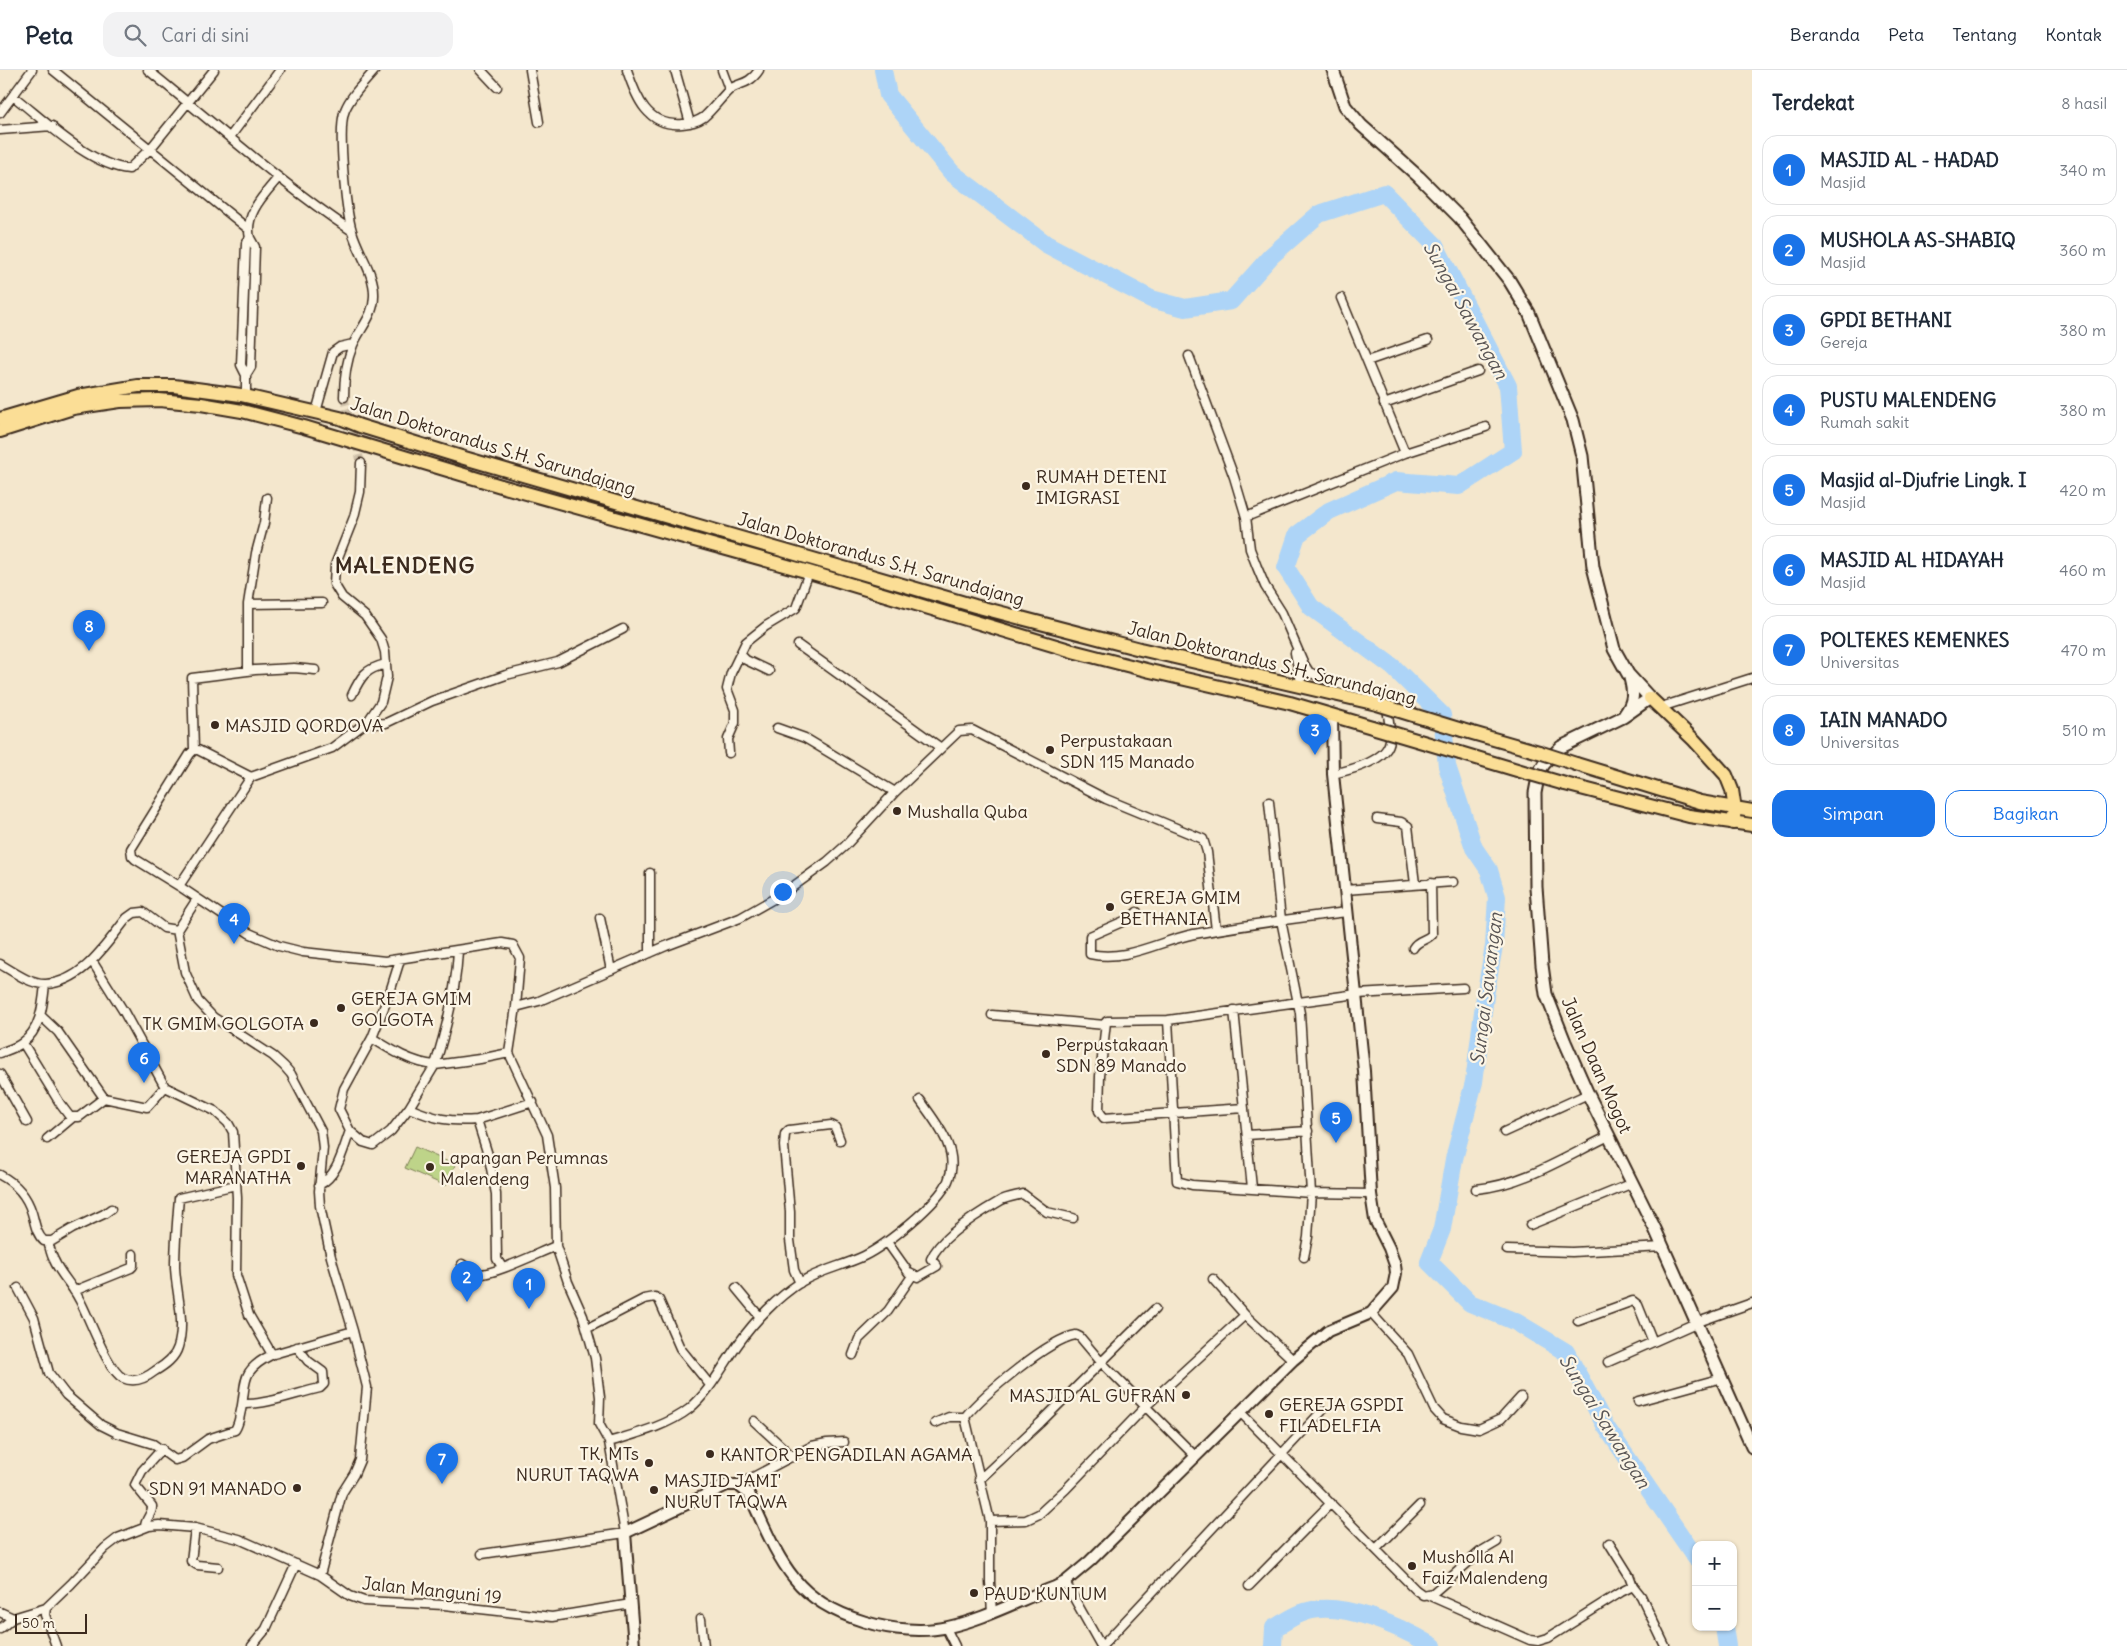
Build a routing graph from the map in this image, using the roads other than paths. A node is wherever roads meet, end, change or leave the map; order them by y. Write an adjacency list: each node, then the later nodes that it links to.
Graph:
1 (32, 70): 16 (street)
2 (53, 70): 24 (street)
3 (148, 70): 17 (street)
4 (214, 70): 17 (street)
5 (280, 70): 23 (street)
6 (375, 70): 27 (street)
7 (481, 70): 14 (street)
8 (530, 70): 19 (street)
9 (627, 70): 20 (street)
10 (675, 70): 20 (street)
11 (722, 70): 15 (street)
12 (759, 70): 15 (street)
13 (1333, 70): 58 (main road)
14 (497, 86)
15 (729, 89): 20 (street)
16 (13, 96): 18 (street); 21 (street)
17 (187, 102): 23 (street); 24 (street)
18 (0, 112)
19 (538, 122)
20 (690, 123)
21 (52, 126): 22 (street); 24 (street)
22 (0, 130)
23 (230, 137): 25 (street)
24 (150, 148): 26 (street)
25 (278, 178): 26 (street); 27 (street)
26 (247, 228): 34 (street)
27 (352, 231): 30 (street)
28 (1341, 298): 32 (street)
29 (1428, 340): 32 (street)
30 (353, 344): 35 (street); 37 (street)
31 (1189, 356): 44 (street)
32 (1367, 361): 36 (street)
33 (1478, 371): 36 (street)
34 (246, 396): 37 (main road, Jalan Doktorandus S.H. Sarundajang); 38 (main road, Jalan Doktorandus S.H. Sarundajang)
35 (344, 397)
36 (1384, 404): 41 (street)
37 (316, 412): 46 (main road, Jalan Doktorandus S.H. Sarundajang)
38 (0, 419)
39 (1486, 427): 41 (street)
40 (0, 431): 45 (main road, Jalan Doktorandus S.H. Sarundajang)
41 (1405, 454): 44 (street)
42 (361, 463): 54 (street)
43 (266, 498): 49 (street)
44 (1246, 517): 51 (street)
45 (809, 572): 47 (main road, Jalan Doktorandus S.H. Sarundajang); 53 (street)
46 (868, 574): 47 (main road); 60 (main road, Jalan Doktorandus S.H. Sarundajang)
47 (866, 589): 64 (main road, Jalan Doktorandus S.H. Sarundajang)
48 (322, 603): 49 (street)
49 (248, 604): 56 (street)
50 (623, 629): 66 (street)
51 (1290, 632): 60 (street); 71 (street)
52 (798, 644): 68 (street)
53 (741, 655): 57 (street); 70 (street)
54 (386, 664): 61 (street); 66 (street)
55 (315, 670): 56 (street)
56 (248, 671): 69 (street)
57 (769, 671)
58 (1628, 674): 62 (main road); 65 (main road)
59 (1752, 678): 63 (street)
60 (1302, 687): 75 (main road, Jalan Doktorandus S.H. Sarundajang, bridge)
61 (352, 695)
62 (1650, 698): 63 (main road); 65 (main road, Jalan Daan Mogot)
63 (1661, 707): 75 (main road)
64 (1332, 716): 71 (street); 78 (main road, Jalan Doktorandus S.H. Sarundajang, bridge)
65 (1623, 717): 117 (main road, Jalan Daan Mogot)
66 (368, 721): 72 (street)
67 (776, 728): 73 (street)
68 (941, 748): 73 (street); 92 (street)
69 (194, 750): 72 (street); 84 (street)
70 (729, 753)
71 (1333, 774): 85 (street)
72 (251, 777): 84 (street)
73 (895, 792): 95 (street)
74 (1269, 802): 90 (street)
75 (1735, 810): 76 (main road, Jalan Doktorandus S.H. Sarundajang); 78 (main road)
76 (1752, 812)
77 (1376, 819): 83 (street)
78 (1733, 823): 79 (main road, Jalan Doktorandus S.H. Sarundajang)
79 (1752, 825)
80 (650, 873): 95 (street)
81 (1453, 882): 82 (street)
82 (1431, 883): 83 (street); 93 (street)
83 (1414, 884): 85 (street)
84 (179, 886): 86 (street)
85 (1345, 890): 88 (street)
86 (197, 900): 91 (street); 96 (street)
87 (1137, 912): 92 (street)
88 (1347, 912): 90 (street); 102 (street)
89 (600, 918): 99 (street)
90 (1281, 920): 92 (street); 103 (street)
91 (176, 930): 97 (street); 137 (street)
92 (1216, 930)
93 (1413, 948)
94 (458, 951): 96 (street); 104 (street); 114 (street)
95 (650, 953): 99 (street)
96 (400, 960): 110 (street)
97 (92, 961): 100 (street); 116 (street)
98 (0, 964): 100 (street)
99 (611, 970): 104 (street)
100 (45, 984): 107 (street)
101 (1463, 988): 102 (street)
102 (1357, 994): 103 (street); 141 (street)
103 (1297, 1002): 105 (street); 128 (street)
104 (516, 1007): 113 (street)
105 (1234, 1010): 108 (street); 122 (street)
106 (992, 1015): 109 (street)
107 (40, 1016): 111 (street); 118 (street)
108 (1168, 1020): 109 (street); 123 (street)
109 (1105, 1025): 123 (street)
110 (372, 1038): 114 (street); 127 (street)
111 (23, 1043): 112 (street); 124 (street)
112 (0, 1053)
113 (509, 1053): 114 (street); 120 (street)
114 (435, 1065): 121 (street)
115 (0, 1074): 126 (street)
116 (165, 1087): 118 (street); 136 (street)
117 (1588, 1094): 129 (street); 131 (main road, Jalan Daan Mogot)
118 (104, 1098): 124 (street)
119 (920, 1100): 146 (street)
120 (532, 1102): 125 (street); 147 (street)
121 (409, 1108): 125 (street); 127 (street)
122 (1244, 1108): 123 (street); 130 (street)
123 (1173, 1112): 138 (street)
124 (72, 1118): 132 (street)
125 (477, 1120): 153 (street)
126 (27, 1122)
127 (350, 1131): 137 (street)
128 (1308, 1131): 130 (street); 140 (street)
129 (1504, 1132)
130 (1247, 1135): 138 (street)
131 (1609, 1136): 135 (main road, Jalan Daan Mogot); 139 (street)
132 (48, 1139)
133 (840, 1140): 156 (street)
134 (0, 1175): 145 (street)
135 (1634, 1183): 144 (street); 148 (main road, Jalan Daan Mogot)
136 (236, 1184): 159 (street); 171 (street)
137 (319, 1185): 168 (street)
138 (1252, 1188): 140 (street)
139 (1476, 1189)
140 (1311, 1193): 141 (street); 151 (street)
141 (1371, 1194): 162 (street)
142 (110, 1209): 145 (street)
143 (1073, 1218): 154 (street)
144 (1530, 1225)
145 (48, 1242): 159 (street)
146 (887, 1242): 154 (street); 156 (street)
147 (556, 1246): 153 (street); 167 (street)
148 (1663, 1247): 149 (street); 166 (main road, Jalan Daan Mogot)
149 (1507, 1250)
150 (133, 1254): 159 (street)
151 (1304, 1257)
152 (462, 1264): 153 (street)
153 (502, 1268)
154 (912, 1276): 172 (street)
155 (1213, 1279): 163 (street)
156 (800, 1283): 164 (street)
157 (18, 1288): 190 (street)
158 (736, 1288): 164 (street)
159 (74, 1291)
160 (1752, 1303): 166 (street)
161 (1155, 1309): 174 (street)
162 (1371, 1313): 173 (street); 178 (street)
163 (1245, 1315): 173 (street); 181 (street)
164 (760, 1318): 177 (street)
165 (1578, 1321): 169 (street)
166 (1698, 1322): 169 (street); 176 (main road, Jalan Daan Mogot)
167 (588, 1328): 177 (street); 187 (street)
168 (353, 1331): 170 (street); 208 (street)
169 (1653, 1342): 175 (street)
170 (302, 1345): 171 (street); 180 (street)
171 (273, 1354): 180 (street)
172 (853, 1354)
173 (1293, 1360): 183 (street)
174 (1101, 1362): 181 (street); 184 (street); 194 (street)
175 (1608, 1362)
176 (1722, 1378): 179 (street); 189 (main road, Jalan Daan Mogot)
177 (710, 1385): 187 (street)
178 (1521, 1396)
179 (1638, 1401)
180 (243, 1404): 190 (street)
181 (1146, 1406): 193 (street); 198 (street)
182 (1322, 1411): 191 (street)
183 (1240, 1412): 191 (street); 193 (street)
184 (965, 1417): 186 (street); 194 (street)
185 (754, 1421): 192 (street)
186 (935, 1423)
187 (609, 1442): 201 (street)
188 (844, 1442): 192 (street)
189 (1752, 1447)
190 (162, 1449): 199 (street)
191 (1281, 1454): 196 (street); 226 (street)
192 (793, 1456): 195 (street)
193 (1195, 1456): 209 (street)
194 (979, 1480): 198 (street)
195 (738, 1485): 201 (street); 219 (street)
196 (1331, 1503): 204 (street); 210 (street)
197 (1420, 1505): 204 (street)
198 (990, 1521): 216 (street)
199 (145, 1527): 200 (street, Jalan Manguni 19); 214 (street, Jalan Manguni 19)
200 (195, 1528): 206 (street, Jalan Manguni 19); 207 (street)
201 (625, 1533): 205 (street); 213 (street)
202 (1497, 1542): 212 (street)
203 (1610, 1542): 211 (street)
204 (1376, 1550): 212 (street)
205 (482, 1554)
206 (296, 1564): 208 (street, Jalan Manguni 19); 222 (street)
207 (218, 1567)
208 (320, 1575): 213 (street, Jalan Manguni 19)
209 (1065, 1582): 216 (street); 226 (street)
210 (1249, 1586)
211 (1633, 1586): 212 (street); 227 (street)
212 (1428, 1595)
213 (631, 1604): 223 (street)
214 (46, 1608): 217 (street); 221 (street)
215 (0, 1612): 217 (street)
216 (992, 1613): 219 (street)
217 (13, 1618): 220 (street)
218 (702, 1619): 224 (street)
219 (946, 1628): 225 (street)
220 (0, 1630)
221 (56, 1646)
222 (252, 1646)
223 (634, 1646)
224 (704, 1646)
225 (955, 1646)
226 (1101, 1646)
227 (1665, 1646)

